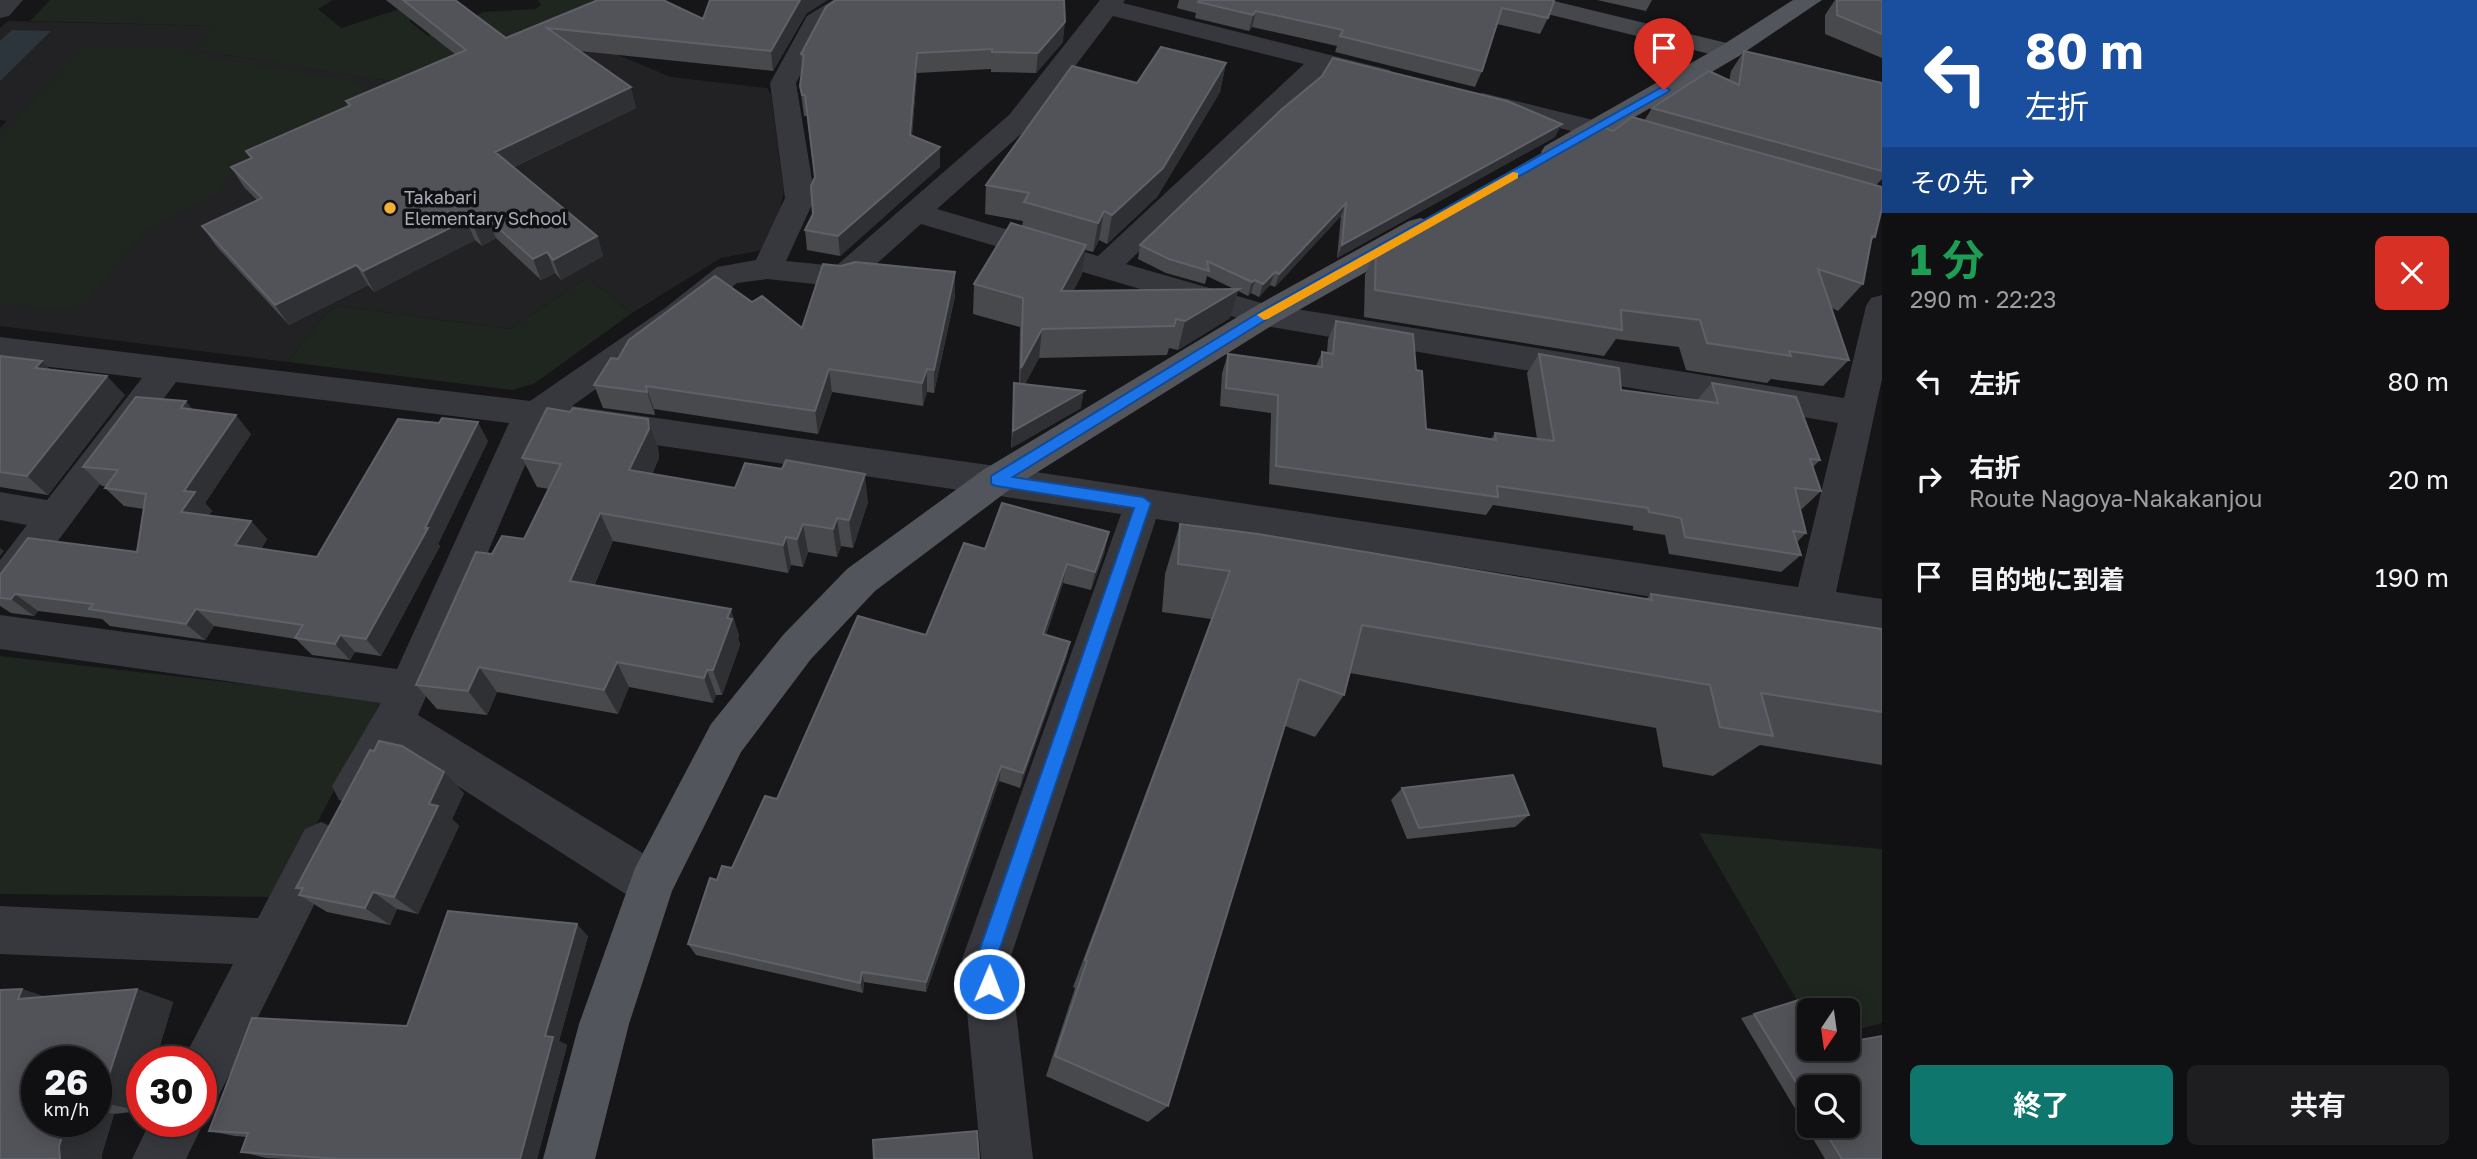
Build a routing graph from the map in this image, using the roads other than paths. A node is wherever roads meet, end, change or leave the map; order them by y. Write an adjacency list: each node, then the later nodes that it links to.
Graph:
1 (11, 0): 6 (street)
2 (850, 0): 17 (street)
3 (1520, 0): 7 (street)
4 (1810, 0): 7 (main road)
5 (1111, 4): 9 (street); 15 (street)
6 (0, 11)
7 (1730, 51): 8 (street); 12 (main road)
8 (1768, 61)
9 (1321, 62): 10 (street); 18 (street)
10 (1400, 81)
11 (1453, 93): 12 (street)
12 (1598, 128): 13 (street); 14 (main road)
13 (1663, 146)
14 (1527, 168)
15 (916, 213): 17 (street); 18 (street)
16 (1444, 215): 20 (main road)
17 (767, 269): 24 (street)
18 (1102, 269): 20 (street)
19 (1882, 306): 23 (street)
20 (1265, 315): 23 (street); 25 (main road)
21 (0, 349): 22 (street)
22 (166, 371): 24 (street); 28 (street)
23 (1857, 413): 30 (street)
24 (533, 414): 25 (street); 33 (street)
25 (996, 480): 26 (street); 34 (main road)
26 (1143, 503): 30 (street); 41 (street)
27 (0, 506): 28 (street)
28 (56, 516): 29 (street)
29 (0, 589)
30 (1813, 606): 31 (street)
31 (1882, 616)
32 (0, 632): 33 (street)
33 (401, 705): 34 (street); 36 (street)
34 (651, 884): 40 (main road)
35 (0, 930): 36 (street)
36 (273, 942): 37 (street)
37 (217, 1047)
38 (170, 1137): 39 (street)
39 (158, 1159)
40 (569, 1159)
41 (1007, 1159)

